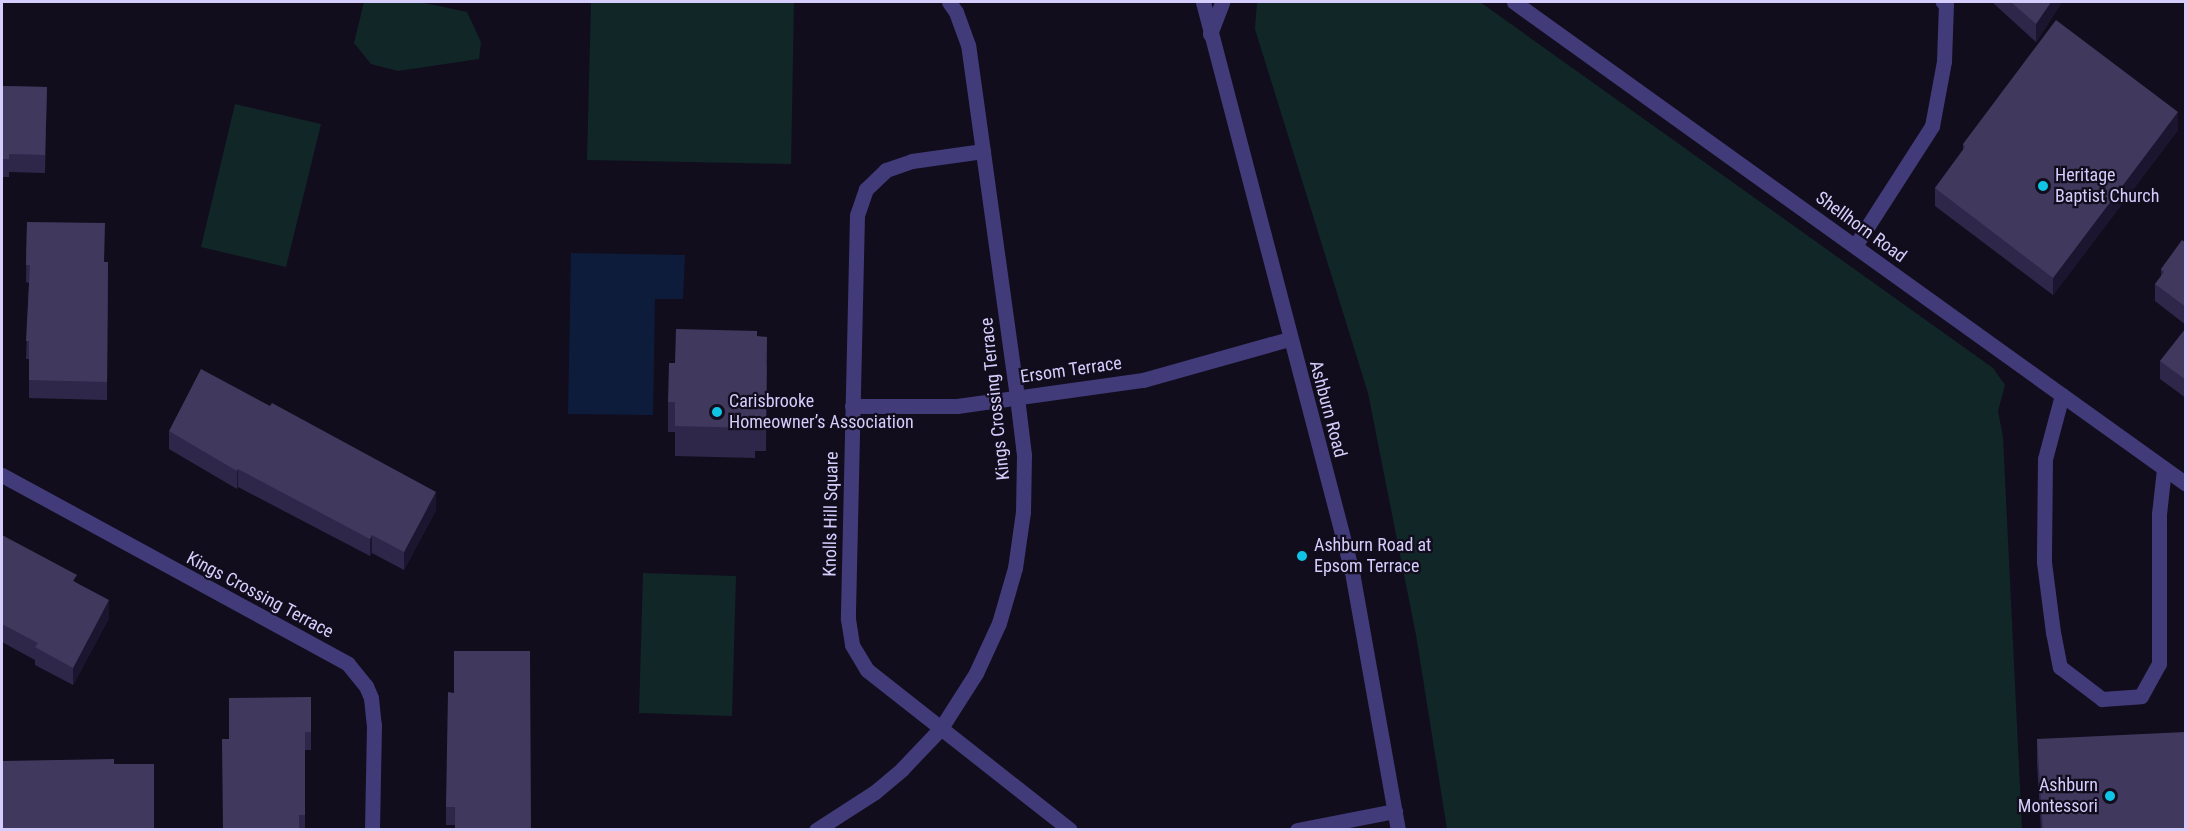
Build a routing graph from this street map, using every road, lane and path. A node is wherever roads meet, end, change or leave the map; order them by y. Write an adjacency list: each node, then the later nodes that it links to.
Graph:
1 (949, 2): 7 (street, Kings Crossing Terrace)
2 (1203, 2): 6 (street, Ashburn Road)
3 (1222, 2): 6 (street)
4 (1514, 2): 8 (street, Shellhorn Road)
5 (1943, 2): 8 (street)
6 (1210, 34): 9 (street, Ashburn Road)
7 (983, 151): 11 (street, Kings Crossing Terrace); 12 (street, Knolls Hill Square)
8 (1855, 246): 10 (street, Shellhorn Road)
9 (1289, 339): 11 (street, Ersom Terrace); 17 (street, Ashburn Road)
10 (2062, 395): 13 (street, Shellhorn Road); 13 (street)
11 (1017, 397): 12 (street, Ersom Terrace); 16 (street, Kings Crossing Terrace)
12 (852, 406): 16 (street, Knolls Hill Square)
13 (2164, 469): 15 (street, Shellhorn Road)
14 (2, 475): 18 (street, Kings Crossing Terrace)
15 (2186, 484)
16 (941, 728): 19 (street, Kings Crossing Terrace); 20 (street, Knolls Hill Square)
17 (1395, 812): 21 (street); 22 (street, Ashburn Road)
18 (372, 830)
19 (816, 830)
20 (1070, 830)
21 (1297, 830)
22 (1398, 830)

